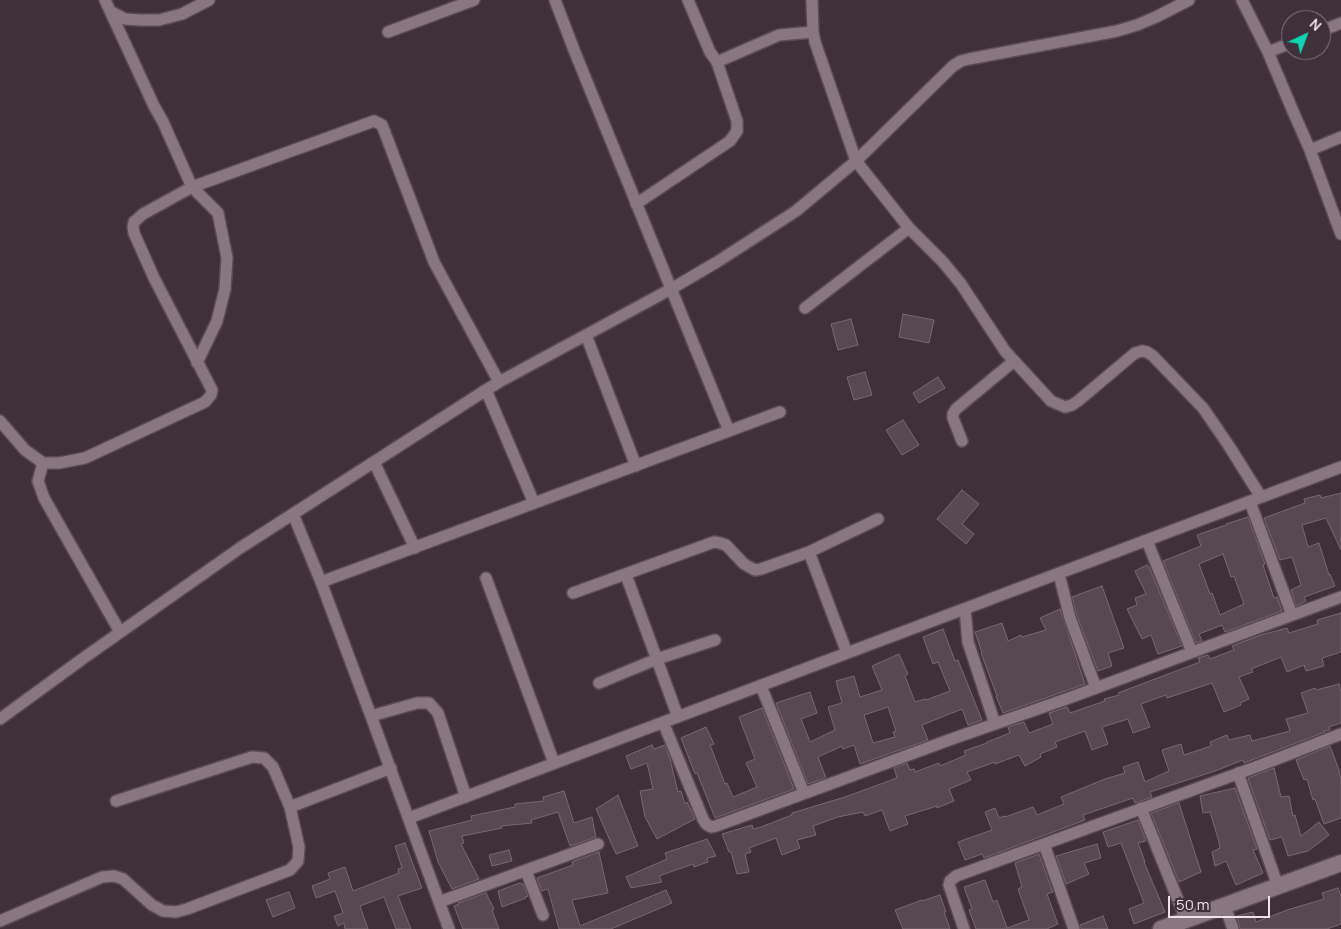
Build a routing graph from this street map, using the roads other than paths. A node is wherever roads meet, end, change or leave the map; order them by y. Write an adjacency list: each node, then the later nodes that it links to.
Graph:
1 (209, 0): 8 (street)
2 (474, 0): 9 (street)
3 (555, 0): 18 (street)
4 (688, 0): 13 (street)
5 (812, 0): 10 (street)
6 (1189, 0): 16 (street)
7 (1242, 0): 12 (street)
8 (108, 5): 17 (street)
9 (388, 32)
10 (813, 32): 13 (street); 16 (street)
11 (1281, 47): 12 (street)
12 (1268, 52): 15 (street)
13 (717, 62): 18 (street)
14 (1341, 137): 15 (street)
15 (1310, 150): 20 (street)
16 (856, 161): 19 (street); 21 (street)
17 (192, 187): 25 (street); 25 (street); 26 (street)
18 (636, 204): 21 (street)
19 (909, 228): 22 (street); 24 (street)
20 (1341, 234)
21 (671, 289): 23 (street); 30 (street)
22 (805, 308)
23 (586, 335): 26 (street); 34 (street)
24 (1014, 361): 31 (street); 36 (street)
25 (197, 363): 33 (street)
26 (499, 382): 27 (street)
27 (486, 390): 32 (street); 38 (street)
28 (780, 412): 30 (street)
29 (0, 421): 33 (street)
30 (729, 431): 34 (street)
31 (962, 441)
32 (374, 462): 39 (street); 42 (street)
33 (43, 463): 52 (street)
34 (636, 466): 38 (street)
35 (1341, 467): 36 (street)
36 (1261, 498): 37 (street)
37 (1250, 502): 41 (street); 51 (street)
38 (534, 504): 42 (street)
39 (293, 514): 47 (street); 52 (street)
40 (878, 519): 43 (street)
41 (1147, 541): 44 (street); 54 (street)
42 (415, 548): 47 (street)
43 (809, 552): 45 (street); 55 (street)
44 (1059, 574): 50 (street); 59 (street)
45 (626, 575): 48 (street); 56 (street)
46 (486, 578): 67 (street)
47 (321, 582): 60 (street)
48 (573, 593)
49 (1341, 597): 51 (street)
50 (965, 609): 55 (street); 64 (street)
51 (1292, 616): 54 (street)
52 (120, 632): 62 (street)
53 (715, 640): 56 (street)
54 (1192, 652): 59 (street)
55 (847, 653): 58 (street)
56 (657, 659): 57 (street); 61 (street)
57 (599, 683)
58 (761, 686): 61 (street); 70 (street)
59 (1096, 688): 64 (street)
60 (371, 716): 68 (street); 71 (street)
61 (678, 717): 63 (street)
62 (0, 719)
63 (663, 722): 67 (street); 70 (street)
64 (995, 724): 70 (street)
65 (1339, 735): 66 (street); 69 (street)
66 (1341, 747)
67 (554, 763): 71 (street)
68 (391, 768): 73 (street); 75 (street)
69 (1238, 773): 74 (street); 80 (street)
70 (804, 793)
71 (466, 796): 75 (street)
72 (116, 801): 73 (street)
73 (290, 807): 85 (street)
74 (1141, 808): 77 (street); 84 (street)
75 (409, 818): 81 (street)
76 (598, 844): 79 (street)
77 (1044, 844): 87 (street); 88 (street)
78 (1341, 863): 80 (main road)
79 (526, 870): 81 (street); 83 (street)
80 (1278, 886): 82 (main road)
81 (439, 902): 86 (street)
82 (1225, 906): 84 (main road); 90 (street)
83 (543, 915)
84 (1186, 920): 89 (main road)
85 (0, 921)
86 (448, 929)
87 (964, 929)
88 (1074, 929)
89 (1161, 929)
90 (1233, 929)

